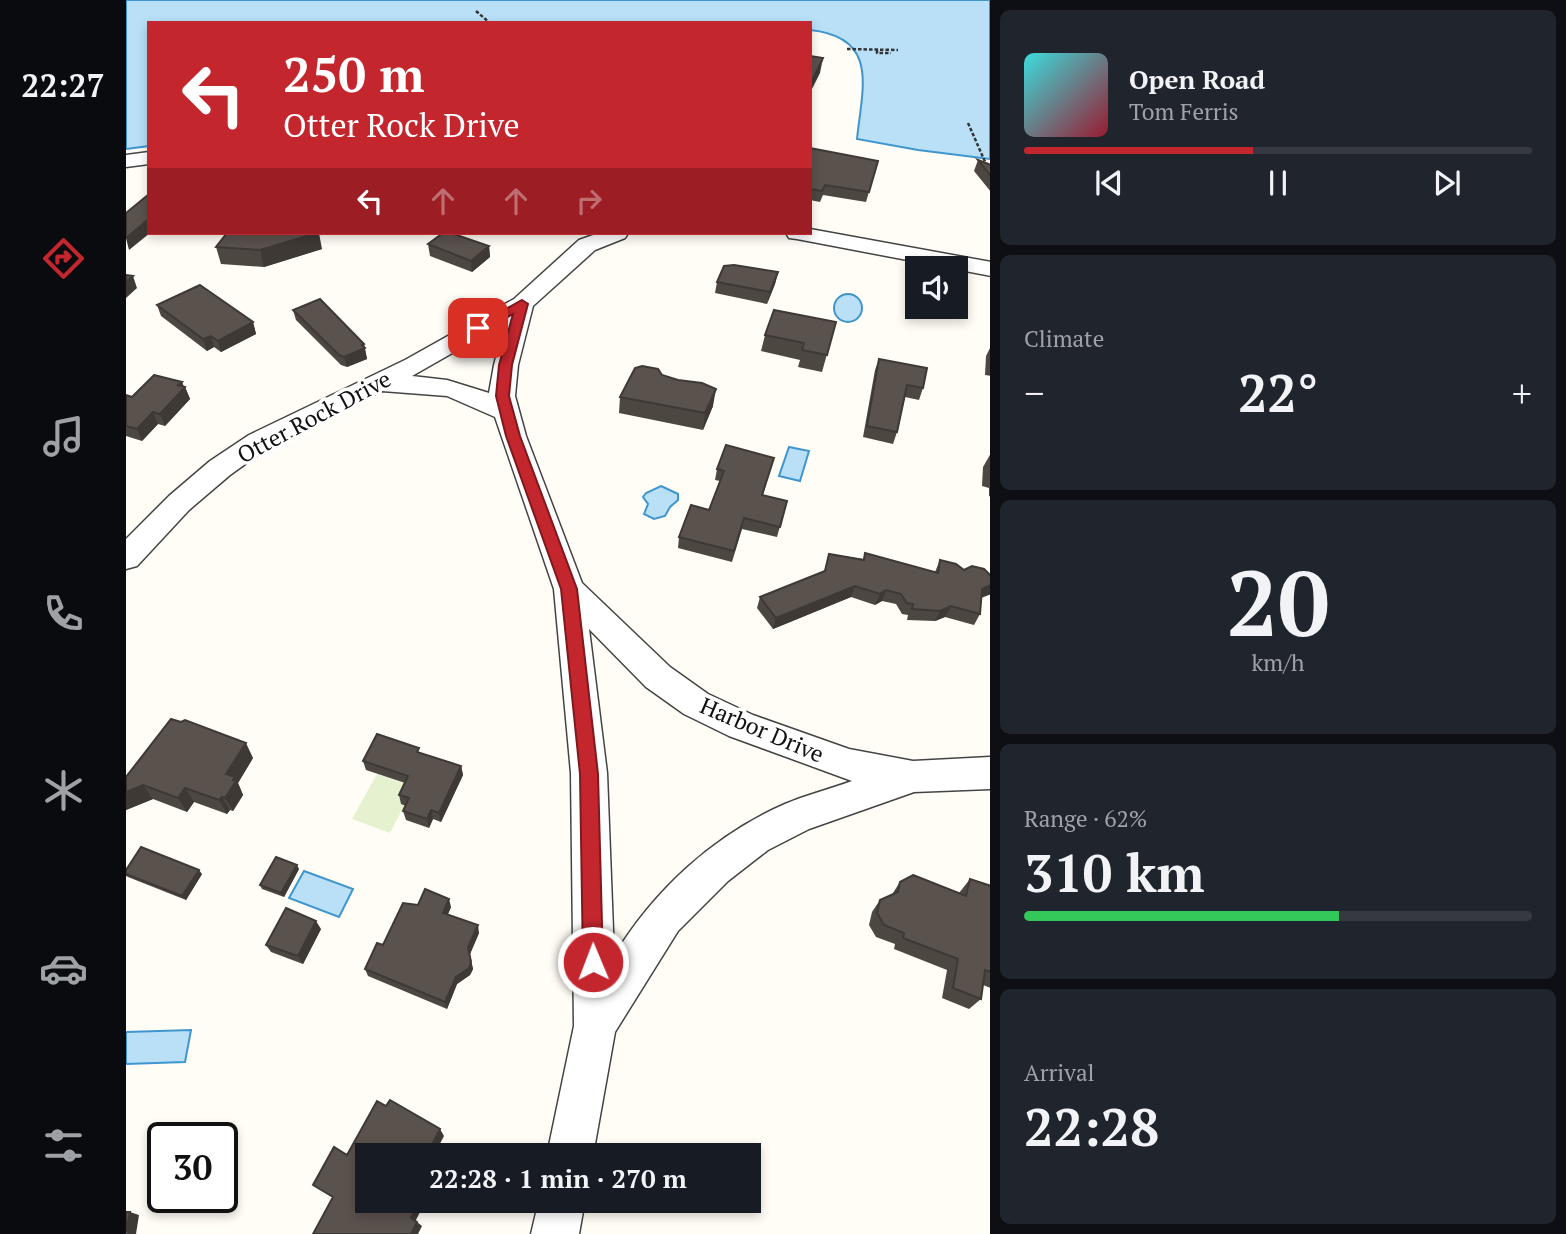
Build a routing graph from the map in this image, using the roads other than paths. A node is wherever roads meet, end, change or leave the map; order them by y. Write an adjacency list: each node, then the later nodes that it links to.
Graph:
1 (147, 158): 2 (street)
2 (126, 161)
3 (608, 235): 5 (street)
4 (808, 235): 6 (street)
5 (589, 239): 7 (street)
6 (990, 269)
7 (522, 304): 8 (street, Otter Rock Drive); 9 (street)
8 (377, 382): 9 (street); 10 (street, Otter Rock Drive)
9 (507, 413): 11 (street)
10 (126, 558)
11 (569, 589): 13 (street, Harbor Drive); 14 (street)
12 (990, 772): 13 (street, Harbor Drive)
13 (914, 776): 14 (street, Harbor Drive)
14 (595, 1027): 15 (street)
15 (572, 1143)
16 (559, 1213): 17 (street)
17 (555, 1234)

